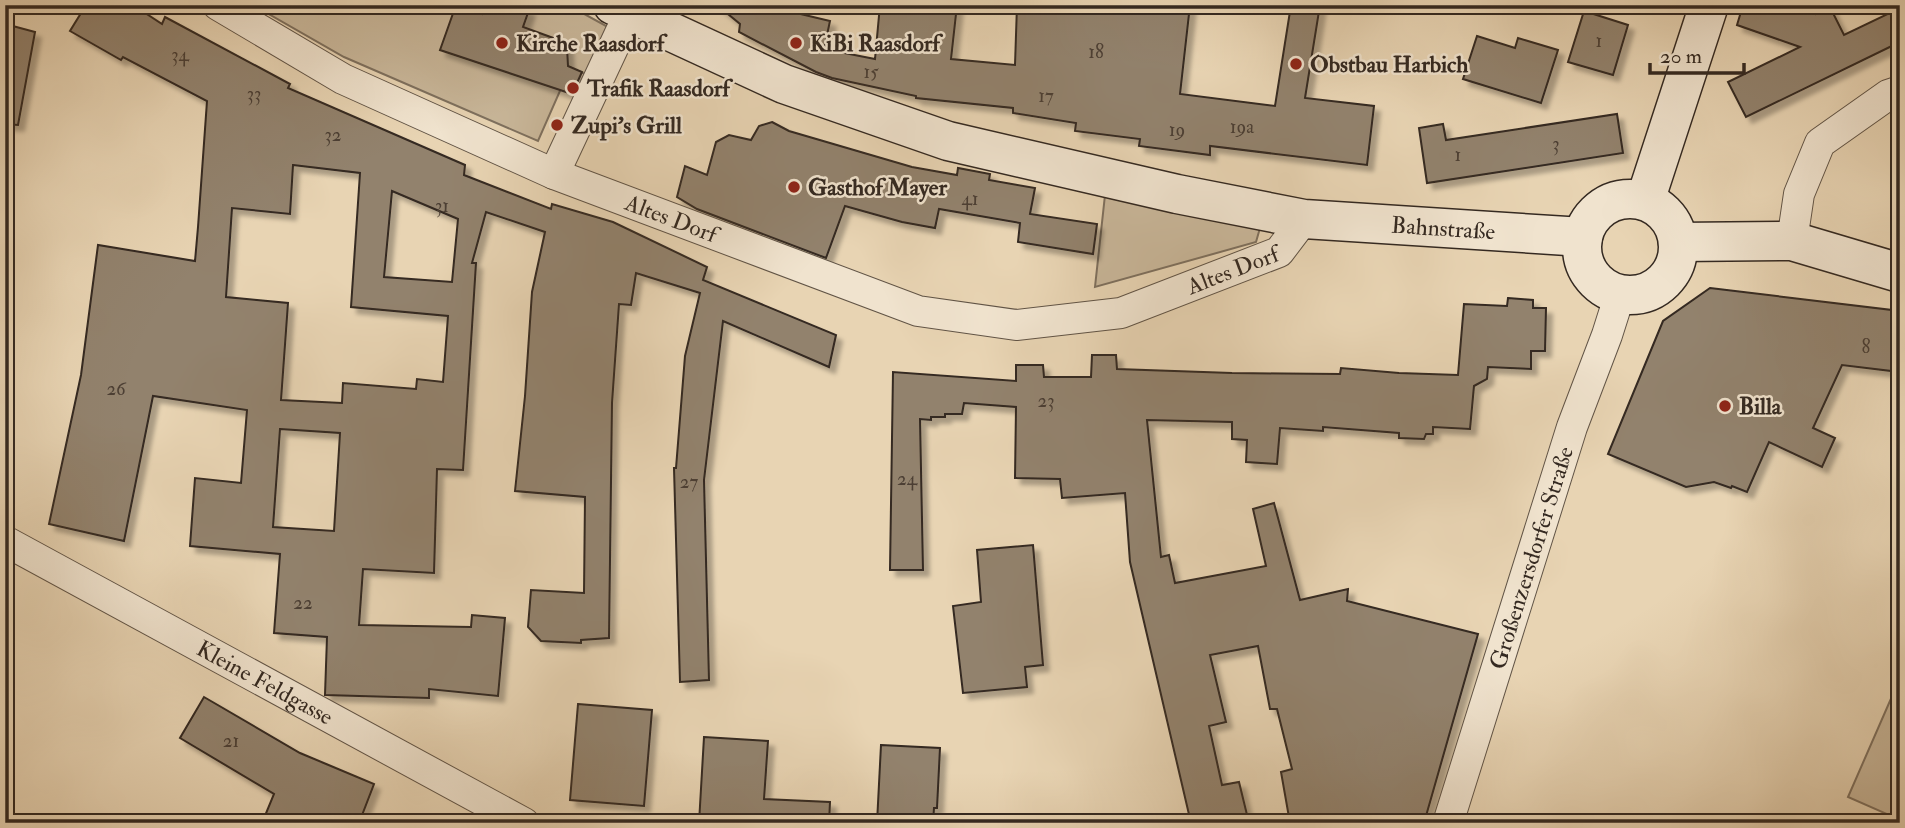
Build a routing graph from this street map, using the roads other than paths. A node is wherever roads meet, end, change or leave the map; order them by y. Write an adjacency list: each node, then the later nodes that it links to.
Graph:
1 (218, 5): 5 (street, Altes Dorf)
2 (1709, 5): 6 (main road)
3 (621, 10): 5 (street, Altes Dorf); 7 (main road, Altes Dorf)
4 (1900, 91): 9 (street)
5 (554, 174): 7 (street, Altes Dorf)
6 (1645, 201): 8 (main road); 10 (main road)
7 (1304, 219): 8 (main road, Bahnstraße)
8 (1583, 237): 12 (main road)
9 (1791, 240): 10 (main road); 11 (main road)
10 (1678, 242): 12 (main road)
11 (1900, 273)
12 (1620, 294): 15 (street, Großenzersdorfer Straße)
13 (5, 541): 14 (street, Kleine Feldgasse)
14 (524, 823)
15 (1448, 823)

